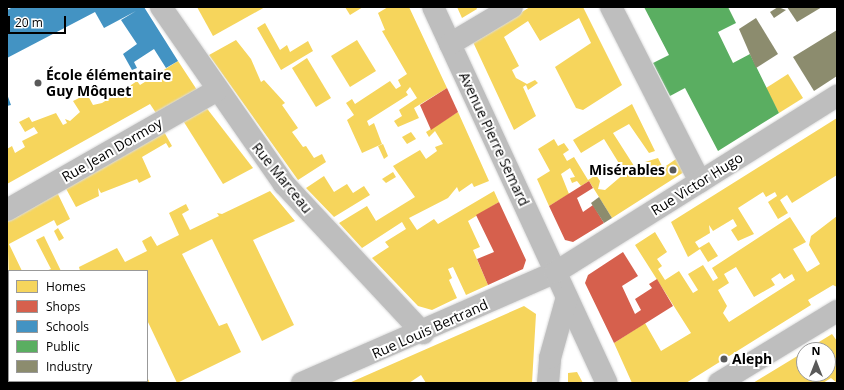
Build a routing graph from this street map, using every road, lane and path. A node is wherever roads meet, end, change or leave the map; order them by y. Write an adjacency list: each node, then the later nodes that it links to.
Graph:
1 (161, 7): 6 (street, Rue Marceau)
2 (433, 7): 5 (street, Avenue Pierre Semard)
3 (512, 7): 5 (street)
4 (611, 7): 8 (street)
5 (450, 44): 10 (street, Avenue Pierre Semard)
6 (217, 90): 9 (street, Rue Jean Dormoy); 13 (street, Rue Marceau)
7 (837, 96): 8 (street, Rue Victor Hugo)
8 (700, 182): 10 (street, Rue Victor Hugo)
9 (7, 210)
10 (556, 272): 11 (street, Avenue Pierre Semard); 13 (street, Rue Louis Bertrand)
11 (567, 297): 15 (street); 16 (street, Avenue Pierre Semard)
12 (837, 311): 17 (street)
13 (423, 333): 14 (street, Rue Louis Bertrand)
14 (302, 383)
15 (548, 383)
16 (607, 383)
17 (719, 383)

